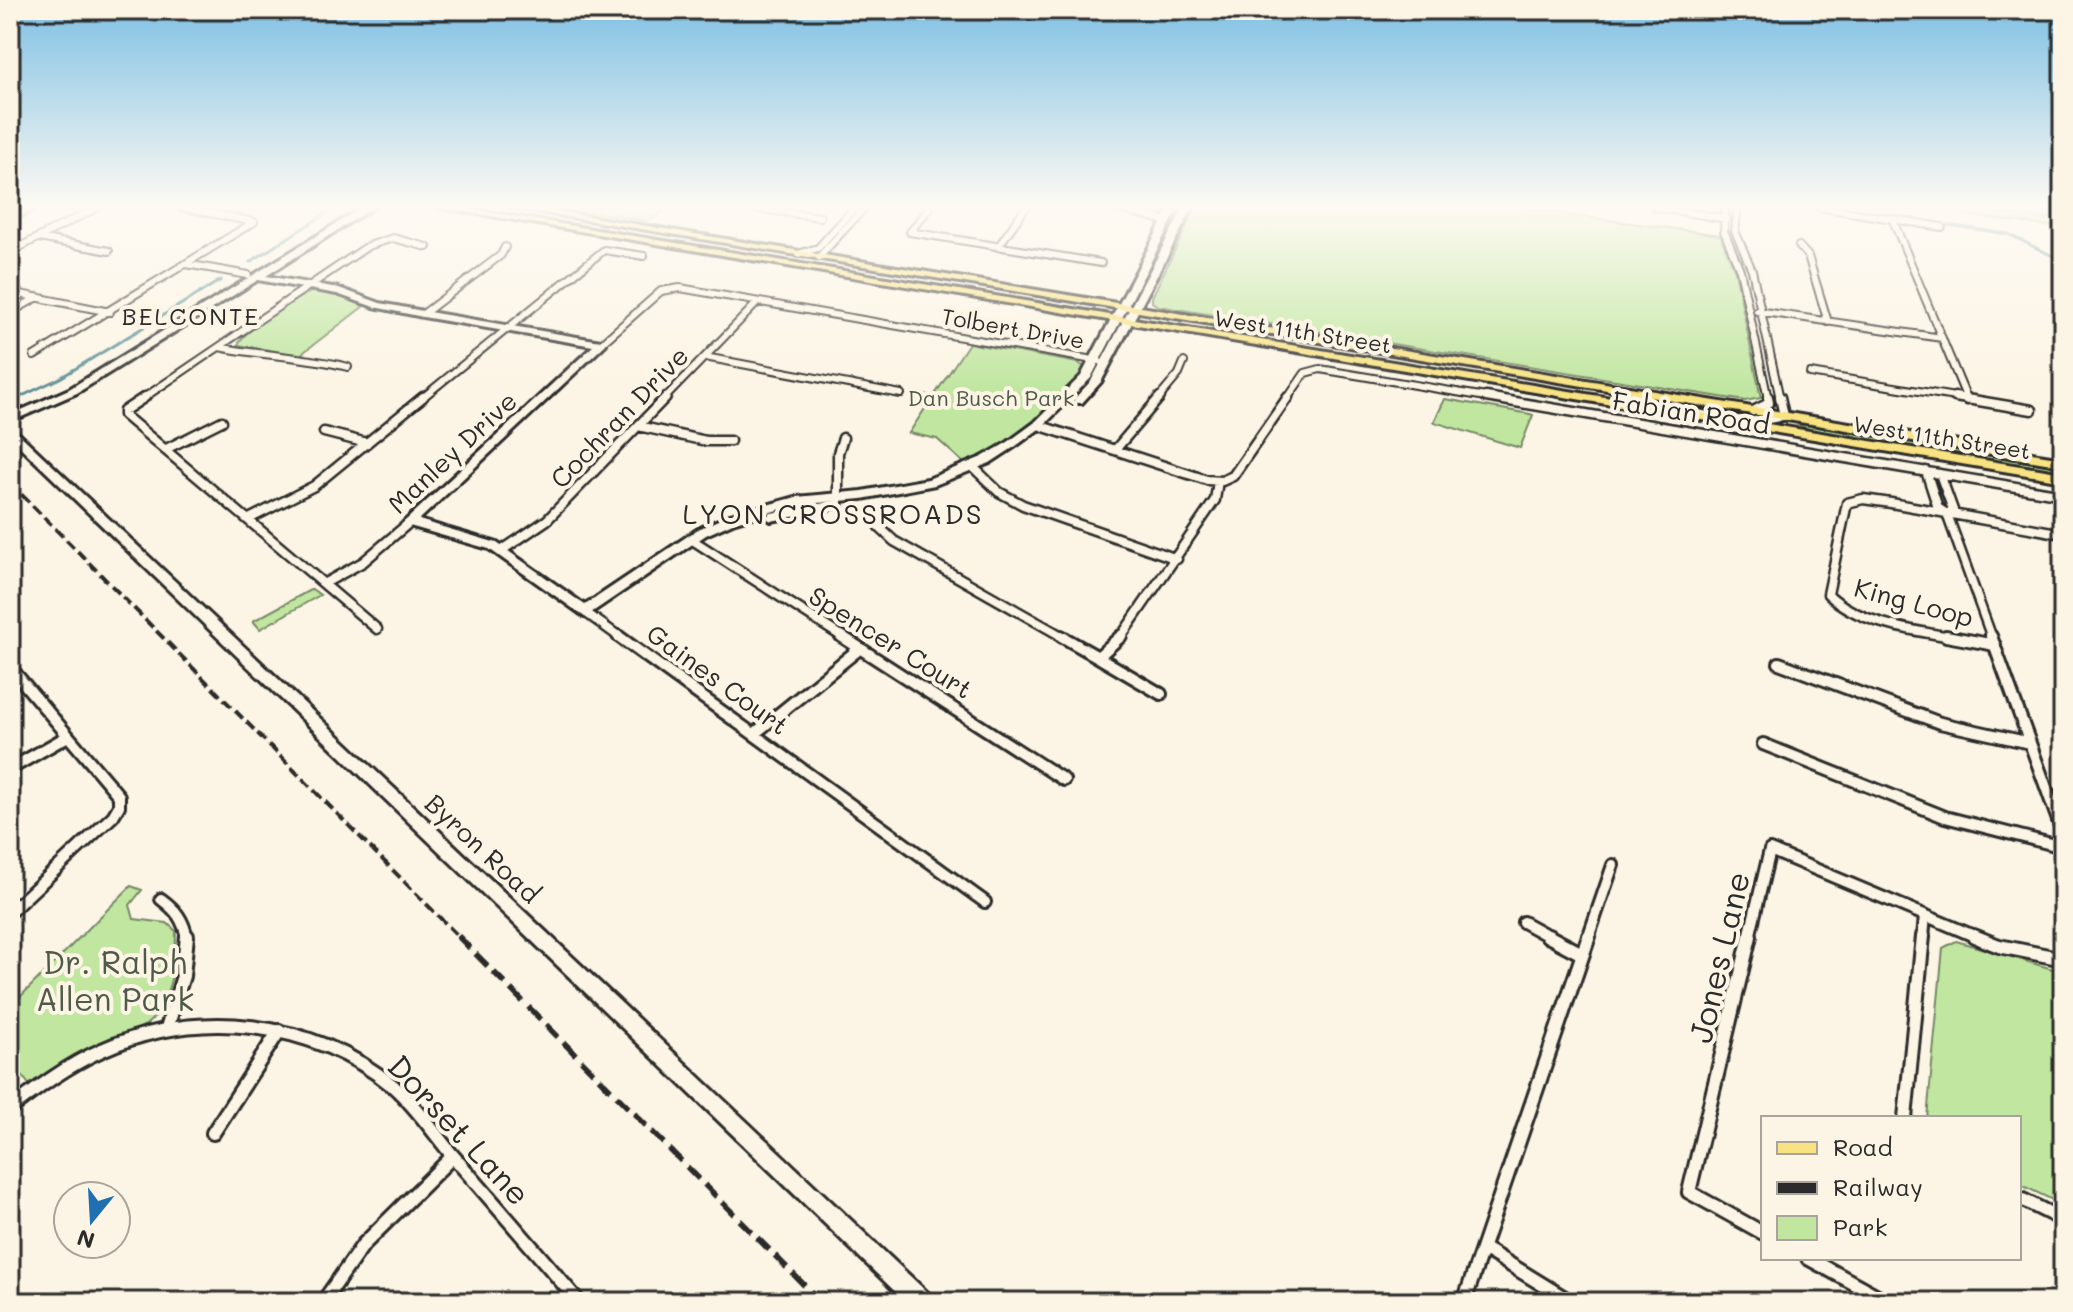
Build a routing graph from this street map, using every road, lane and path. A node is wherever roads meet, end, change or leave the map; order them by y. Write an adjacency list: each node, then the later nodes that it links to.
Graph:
1 (180, 268): 24 (street)
2 (224, 268): 16 (street)
3 (265, 268): 16 (street)
4 (266, 268): 16 (street)
5 (334, 268): 17 (street)
6 (484, 268): 27 (street)
7 (582, 268): 30 (street)
8 (809, 268): 28 (main road, West 11th Street)
9 (887, 268): 21 (main road, West 11th Street)
10 (1142, 268): 21 (street)
11 (1158, 268): 22 (street)
12 (1737, 268): 23 (street)
13 (1751, 268): 25 (street)
14 (1812, 268): 29 (street)
15 (1913, 268): 31 (street)
16 (256, 274): 17 (street); 45 (street); 47 (street)
17 (309, 284): 27 (street); 33 (street)
18 (10, 292): 19 (street)
19 (38, 297): 24 (street); 26 (street)
20 (758, 302): 32 (street, Tolbert Drive); 35 (street, Cochran Drive); 36 (street, Tolbert Drive)
21 (1121, 307): 22 (main road, West 11th Street); 28 (street)
22 (1137, 310): 28 (street); 44 (main road, West 11th Street)
23 (1750, 310): 25 (street); 44 (street)
24 (110, 312): 34 (street)
25 (1761, 312): 29 (street); 46 (street)
26 (10, 313)
27 (423, 314): 30 (street)
28 (1123, 321): 36 (street); 42 (main road, West 11th Street)
29 (1828, 322): 31 (street)
30 (512, 327): 32 (street); 55 (street)
31 (1942, 338): 41 (street)
32 (601, 344): 68 (street, Manley Drive)
33 (219, 347): 38 (street); 56 (street)
34 (34, 356)
35 (705, 357): 40 (street); 49 (street, Cochran Drive)
36 (1102, 362): 50 (street)
37 (1184, 362): 57 (street)
38 (348, 367)
39 (1810, 373): 41 (street)
40 (901, 394)
41 (1967, 400): 43 (street)
42 (1613, 402): 46 (street); 62 (main road, West 11th Street)
43 (2032, 410)
44 (1753, 411): 46 (main road, West 11th Street)
45 (10, 412)
46 (1784, 416): 58 (main road, West 11th Street)
47 (10, 419)
48 (222, 421): 56 (street)
49 (638, 426): 54 (street); 72 (street, Cochran Drive)
50 (1042, 426): 57 (street); 59 (street)
51 (10, 431): 112 (street, Byron Road)
52 (324, 432): 55 (street)
53 (843, 438): 65 (street)
54 (730, 441)
55 (367, 443): 67 (street)
56 (166, 449): 67 (street)
57 (1115, 450): 63 (street)
58 (2063, 462)
59 (975, 469): 65 (street); 73 (street)
60 (1926, 471): 61 (street, Fabian Road); 63 (street, Fabian Road); 66 (street)
61 (1940, 474): 64 (street, Fabian Road); 66 (street)
62 (2063, 477)
63 (1218, 481): 73 (street)
64 (2063, 495)
65 (838, 501): 71 (street)
66 (1947, 514): 70 (street); 77 (street); 77 (street, King Loop)
67 (249, 519): 74 (street)
68 (410, 522): 72 (street, Gaines Court); 74 (street, Manley Drive)
69 (879, 527): 79 (street)
70 (2063, 534)
71 (694, 541): 75 (street); 78 (street, Spencer Court)
72 (501, 551): 75 (street, Gaines Court)
73 (1177, 559): 79 (street)
74 (325, 583): 76 (street)
75 (585, 612): 83 (street, Gaines Court)
76 (377, 629)
77 (1995, 645): 85 (street)
78 (859, 649): 83 (street); 88 (street, Spencer Court)
79 (1098, 657): 82 (street)
80 (1779, 663): 85 (street)
81 (10, 667): 84 (street)
82 (1161, 694)
83 (754, 734): 93 (street, Gaines Court)
84 (68, 736): 87 (street); 94 (street)
85 (2030, 743): 89 (street)
86 (1763, 744): 90 (street)
87 (10, 769)
88 (1064, 780)
89 (2063, 834)
90 (2063, 847)
91 (1613, 865): 97 (street)
92 (161, 899): 99 (street)
93 (985, 902)
94 (10, 912)
95 (1925, 915): 98 (street); 102 (street); 107 (street, Jones Lane)
96 (1523, 922): 97 (street)
97 (1582, 954): 108 (street)
98 (2063, 959)
99 (167, 1028): 100 (street, Dorset Lane); 101 (street, Dorset Lane)
100 (279, 1031): 103 (street); 104 (street, Dorset Lane)
101 (10, 1109)
102 (1905, 1116)
103 (213, 1133)
104 (453, 1156): 110 (street); 111 (street, Dorset Lane)
105 (2021, 1199): 106 (street)
106 (2063, 1220)
107 (1761, 1232)
108 (1483, 1248): 113 (street); 114 (street)
109 (1812, 1260): 115 (street)
110 (323, 1302)
111 (579, 1302)
112 (921, 1302)
113 (1464, 1302)
114 (1571, 1302)
115 (1888, 1302)

